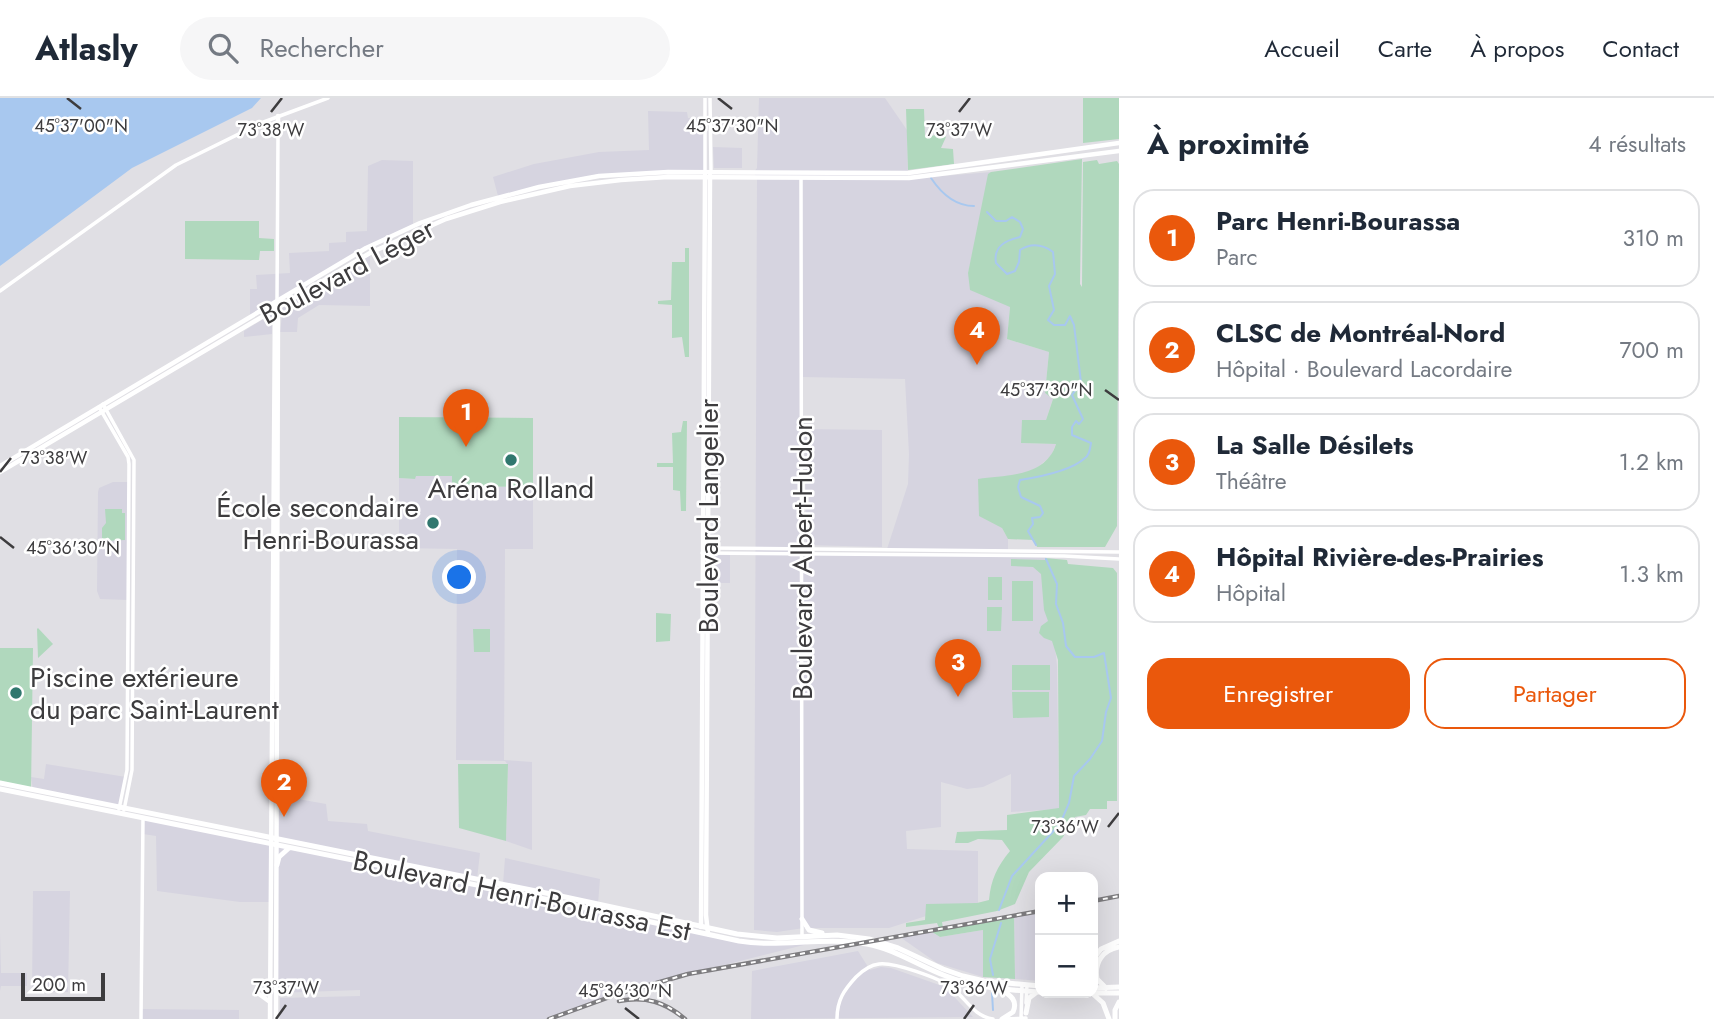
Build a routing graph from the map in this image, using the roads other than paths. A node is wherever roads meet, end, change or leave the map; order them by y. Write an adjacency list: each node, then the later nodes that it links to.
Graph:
1 (328, 98): 3 (street)
2 (708, 98): 7 (street, Boulevard Langelier)
3 (278, 116): 4 (main road); 10 (street)
4 (278, 136): 11 (street)
5 (1119, 143): 9 (main road)
6 (1119, 151): 9 (main road)
7 (708, 174): 8 (main road, Boulevard Léger); 11 (main road, Boulevard Léger); 15 (main road, Boulevard Langelier)
8 (802, 175): 9 (main road, Boulevard Léger); 16 (street, Boulevard Albert-Hudon)
9 (899, 176)
10 (0, 291)
11 (277, 304): 12 (main road, Boulevard Léger); 23 (main road)
12 (102, 408): 13 (main road, Boulevard Léger); 14 (main road, Boulevard Léger); 21 (street)
13 (0, 466)
14 (0, 472)
15 (705, 550): 16 (street); 27 (main road, Boulevard Langelier)
16 (802, 551): 17 (street); 18 (street); 26 (street, Boulevard Albert-Hudon)
17 (1119, 552)
18 (1119, 559)
19 (0, 783): 21 (main road, Boulevard Henri-Bourassa Est)
20 (0, 789): 21 (main road, Boulevard Henri-Bourassa Est)
21 (121, 810): 22 (main road, Boulevard Henri-Bourassa Est)
22 (144, 815): 23 (main road, Boulevard Henri-Bourassa Est); 47 (street)
23 (274, 841): 24 (main road, Boulevard Henri-Bourassa Est); 25 (main road); 27 (main road, Boulevard Henri-Bourassa Est); 45 (main road)
24 (296, 849): 25 (main road); 27 (main road, Boulevard Henri-Bourassa Est)
25 (277, 865): 49 (main road)
26 (802, 919): 28 (main road); 29 (street, Boulevard Albert-Hudon)
27 (704, 930): 29 (main road, Boulevard Henri-Bourassa Est)
28 (828, 935): 29 (main road, Boulevard Henri-Bourassa Est); 34 (main road, Boulevard Henri-Bourassa Est)
29 (802, 939): 36 (main road, Boulevard Henri-Bourassa Est)
30 (1119, 941): 32 (main road)
31 (1119, 947): 35 (main road)
32 (1098, 953)
33 (1119, 987): 35 (main road)
34 (1024, 988): 36 (main road, Boulevard Henri-Bourassa Est); 37 (main road, Boulevard Henri-Bourassa Est); 46 (street)
35 (1106, 988): 38 (main road)
36 (998, 989): 52 (main road)
37 (1035, 989)
38 (1098, 990)
39 (1098, 991): 41 (main road)
40 (1035, 993): 46 (main road)
41 (1119, 993)
42 (259, 994): 45 (main road)
43 (1098, 997): 53 (main road)
44 (1119, 1002): 54 (main road)
45 (270, 1003): 48 (main road)
46 (1024, 1017): 52 (street)
47 (141, 1019)
48 (270, 1019)
49 (276, 1019)
50 (837, 1019): 51 (street)
51 (993, 1019)
52 (1004, 1019)
53 (1109, 1019)
54 (1115, 1019)

